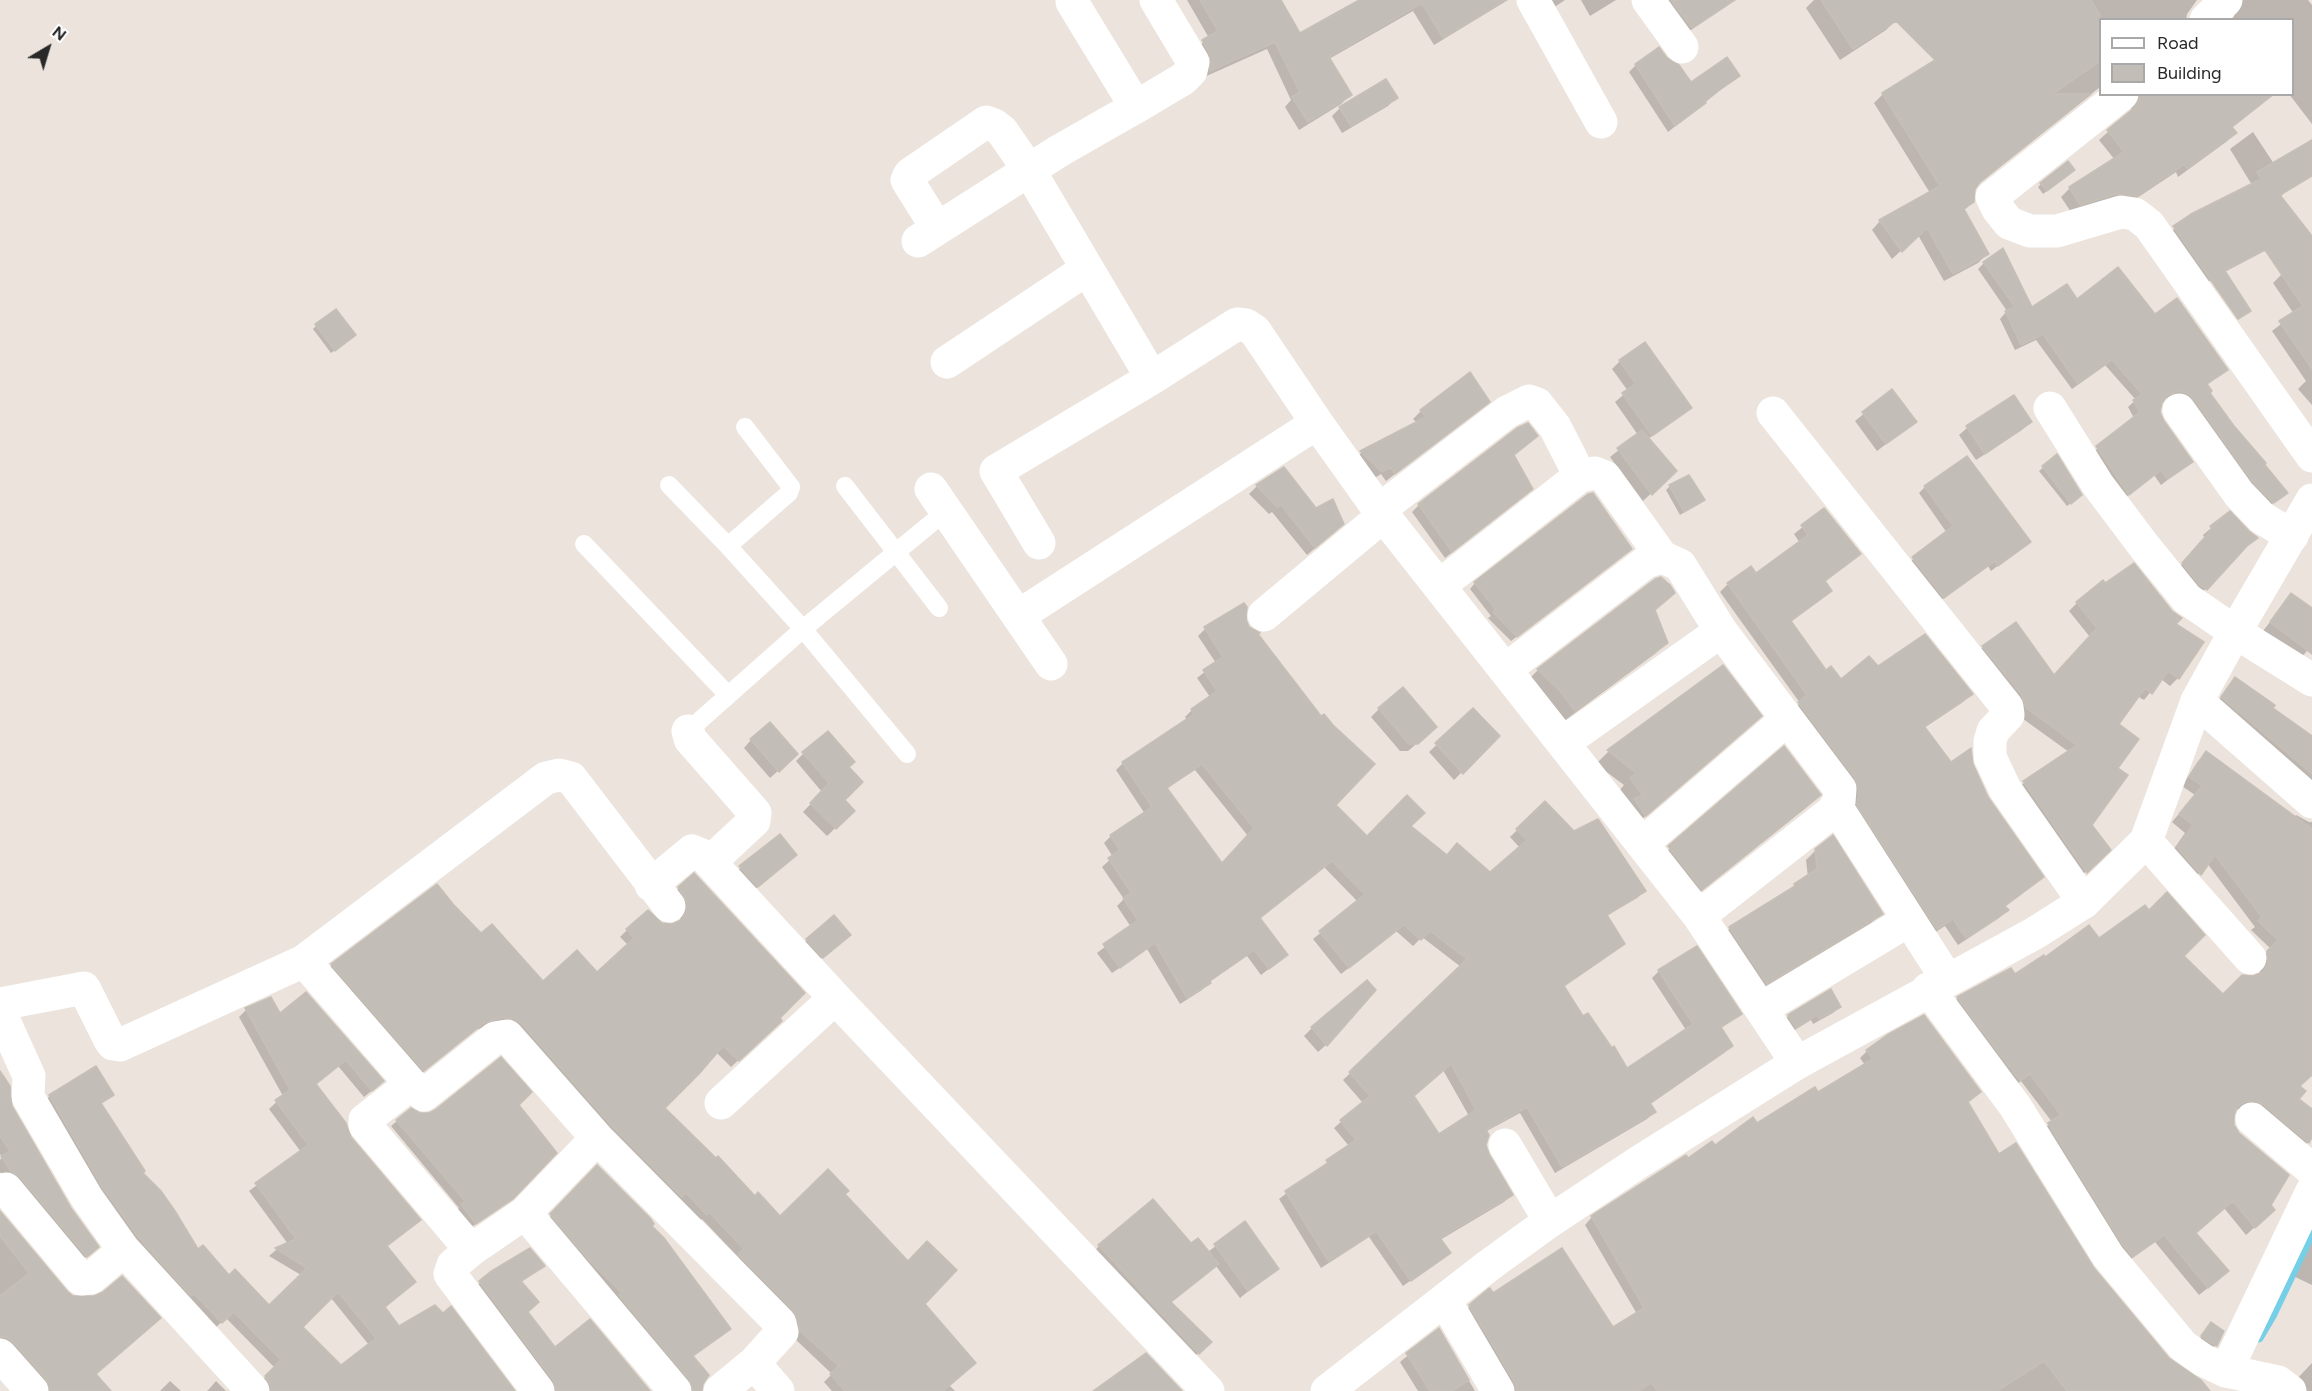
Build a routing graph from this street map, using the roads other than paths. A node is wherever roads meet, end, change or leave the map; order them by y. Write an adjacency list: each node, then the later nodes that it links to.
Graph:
1 (1156, 0): 9 (street)
2 (1533, 0): 10 (street)
3 (1648, 0): 7 (street)
4 (2226, 0): 6 (street)
5 (1072, 3): 9 (street)
6 (2208, 18)
7 (1682, 47)
8 (2119, 96): 20 (street)
9 (1136, 107): 11 (street)
10 (1601, 122)
11 (1029, 170): 11 (street); 12 (street)
12 (1088, 269): 13 (street); 14 (street)
13 (947, 362)
14 (1152, 378): 18 (street); 28 (street)
15 (2049, 408): 39 (street)
16 (2179, 410): 27 (street)
17 (1773, 413): 54 (street)
18 (1317, 423): 26 (street); 36 (street)
19 (744, 427): 30 (lane)
20 (2312, 456)
21 (1580, 476): 26 (street); 32 (street); 33 (street)
22 (669, 484): 30 (lane)
23 (845, 486): 31 (lane)
24 (939, 500): 31 (lane); 36 (street)
25 (2312, 501): 27 (street)
26 (1382, 512): 33 (street); 35 (street)
27 (2292, 536): 39 (street)
28 (1039, 543)
29 (584, 544): 43 (lane)
30 (728, 546): 37 (lane)
31 (896, 551): 34 (lane); 37 (lane)
32 (1662, 557): 38 (street); 41 (street)
33 (1439, 586): 41 (street)
34 (939, 608)
35 (1264, 615)
36 (1018, 616): 40 (street)
37 (802, 629): 43 (lane); 48 (lane)
38 (1721, 631): 45 (street); 47 (street)
39 (2235, 632): 42 (street); 44 (street)
40 (1051, 664)
41 (1505, 670): 47 (street)
42 (2312, 680)
43 (728, 695): 46 (lane)
44 (2197, 702): 49 (street); 51 (street)
45 (1787, 719): 50 (street); 52 (street)
46 (688, 731): 53 (street)
47 (1563, 743): 52 (street)
48 (907, 754)
49 (2312, 802)
50 (1836, 807): 55 (street); 56 (street)
51 (2146, 841): 54 (street); 57 (street)
52 (1642, 844): 55 (street)
53 (710, 862): 58 (street); 60 (street)
54 (2084, 902): 59 (street)
55 (1699, 916): 62 (street)
56 (1909, 920): 59 (street); 62 (street)
57 (2250, 958)
58 (304, 960): 61 (street); 65 (street)
59 (1938, 984): 64 (street); 80 (street)
60 (835, 998): 66 (street); 87 (street)
61 (0, 1004)
62 (1761, 1009): 64 (street)
63 (0, 1012): 75 (street)
64 (1797, 1063): 74 (street)
65 (411, 1084): 68 (street); 76 (street)
66 (721, 1103)
67 (2252, 1119): 70 (street)
68 (597, 1138): 73 (street); 79 (street)
69 (1505, 1145): 74 (street)
70 (2312, 1170)
71 (6, 1189): 75 (street)
72 (2312, 1191): 80 (street)
73 (525, 1213): 76 (street); 84 (street)
74 (1550, 1221): 77 (street)
75 (124, 1250): 82 (street)
76 (471, 1250): 83 (street)
77 (1445, 1301): 88 (street); 89 (street)
78 (0, 1355): 81 (street)
79 (754, 1363): 85 (street); 86 (street)
80 (2239, 1374): 90 (street)
81 (32, 1391)
82 (253, 1391)
83 (538, 1391)
84 (675, 1391)
85 (720, 1391)
86 (778, 1391)
87 (1208, 1391)
88 (1327, 1391)
89 (1498, 1391)
90 (2290, 1391)

